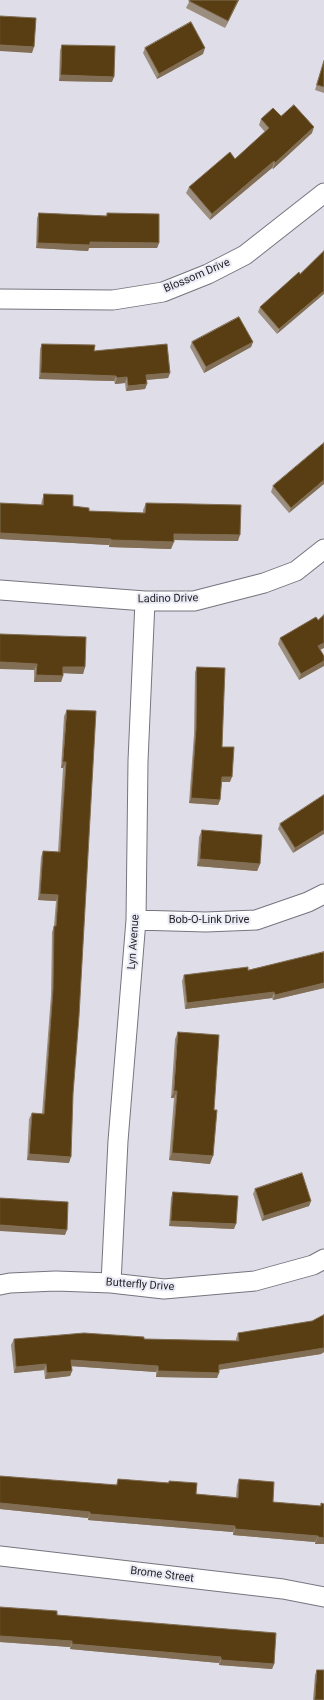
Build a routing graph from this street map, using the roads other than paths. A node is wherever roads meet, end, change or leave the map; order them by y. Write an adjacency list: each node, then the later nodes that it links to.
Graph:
1 (324, 193): 2 (street, Blossom Drive)
2 (0, 299)
3 (324, 549): 5 (street, Ladino Drive)
4 (0, 590): 5 (street, Ladino Drive)
5 (145, 600): 7 (street, Lyn Avenue)
6 (324, 894): 7 (street, Bob-O-Link Drive)
7 (136, 920): 9 (street, Lyn Avenue)
8 (324, 1259): 9 (street, Butterfly Drive)
9 (111, 1283): 10 (street, Butterfly Drive)
10 (0, 1285)
11 (0, 1556): 12 (street, Brome Street)
12 (324, 1597)

